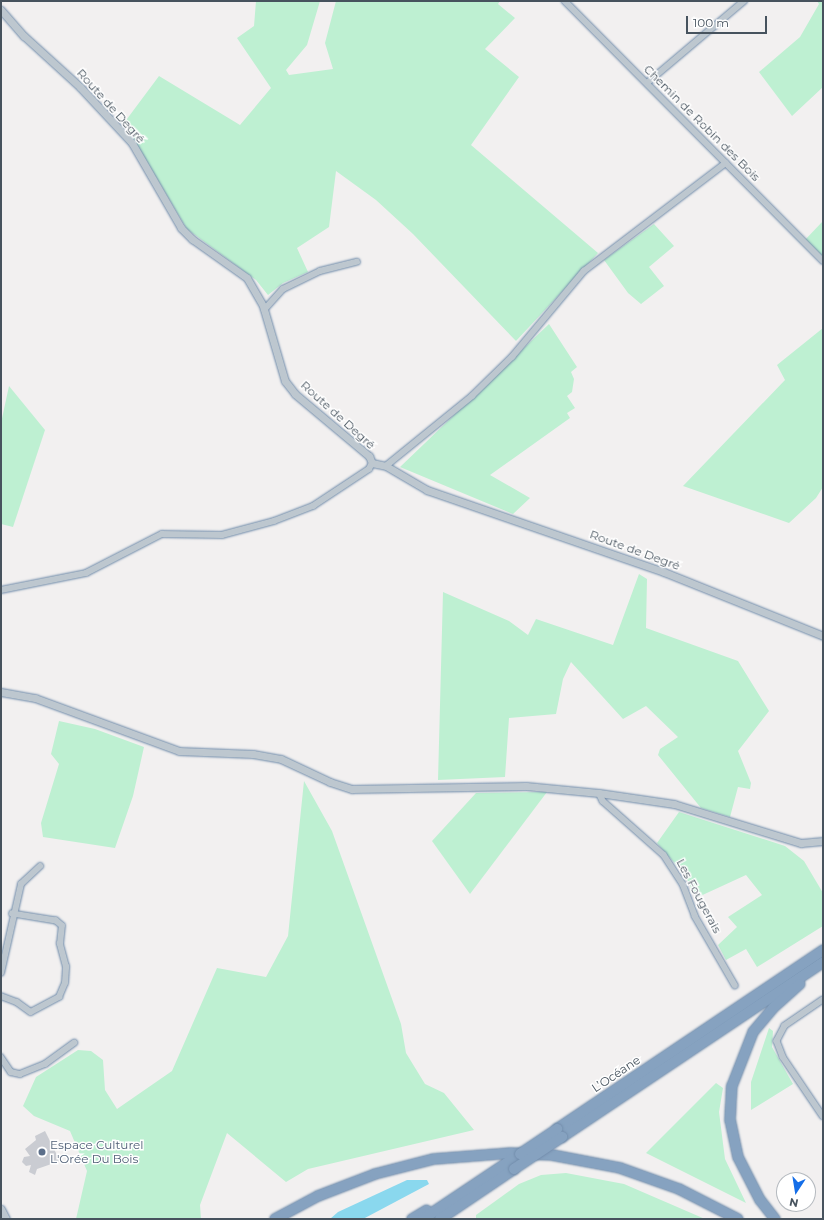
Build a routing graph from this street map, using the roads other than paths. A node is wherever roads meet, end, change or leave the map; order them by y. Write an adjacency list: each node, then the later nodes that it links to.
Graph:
1 (565, 1): 4 (street, Chemin de Robin des Bois)
2 (744, 1): 4 (street)
3 (1, 10): 8 (street, Route de Degré)
4 (647, 83): 5 (street, Chemin de Robin des Bois)
5 (726, 163): 6 (street, Chemin de Robin des Bois); 10 (street)
6 (823, 260)
7 (357, 262): 8 (street)
8 (264, 310): 9 (street, Route de Degré)
9 (372, 463): 10 (street, Route de Degré); 11 (street)
10 (386, 466): 12 (street, Route de Degré)
11 (1, 590)
12 (823, 636)
13 (1, 692): 14 (street)
14 (600, 793): 15 (street); 21 (street, Les Fougerais)
15 (823, 841)
16 (40, 866): 17 (street)
17 (12, 914): 20 (street); 22 (street)
18 (823, 950): 27 (highway, L’Océane)
19 (823, 962): 27 (highway, L’Océane); 37 (highway)
20 (1, 973)
21 (735, 985)
22 (1, 996)
23 (823, 1000): 26 (street)
24 (74, 1043): 25 (street)
25 (1, 1057)
26 (823, 1116)
27 (559, 1133): 28 (highway, L’Océane, bridge)
28 (512, 1165): 29 (highway, L’Océane); 35 (highway, L’Océane)
29 (461, 1194): 33 (highway); 34 (highway, L’Océane)
30 (1, 1209): 31 (street)
31 (6, 1219)
32 (275, 1219): 36 (highway)
33 (412, 1219)
34 (423, 1219)
35 (440, 1219)
36 (738, 1219)
37 (775, 1219)

